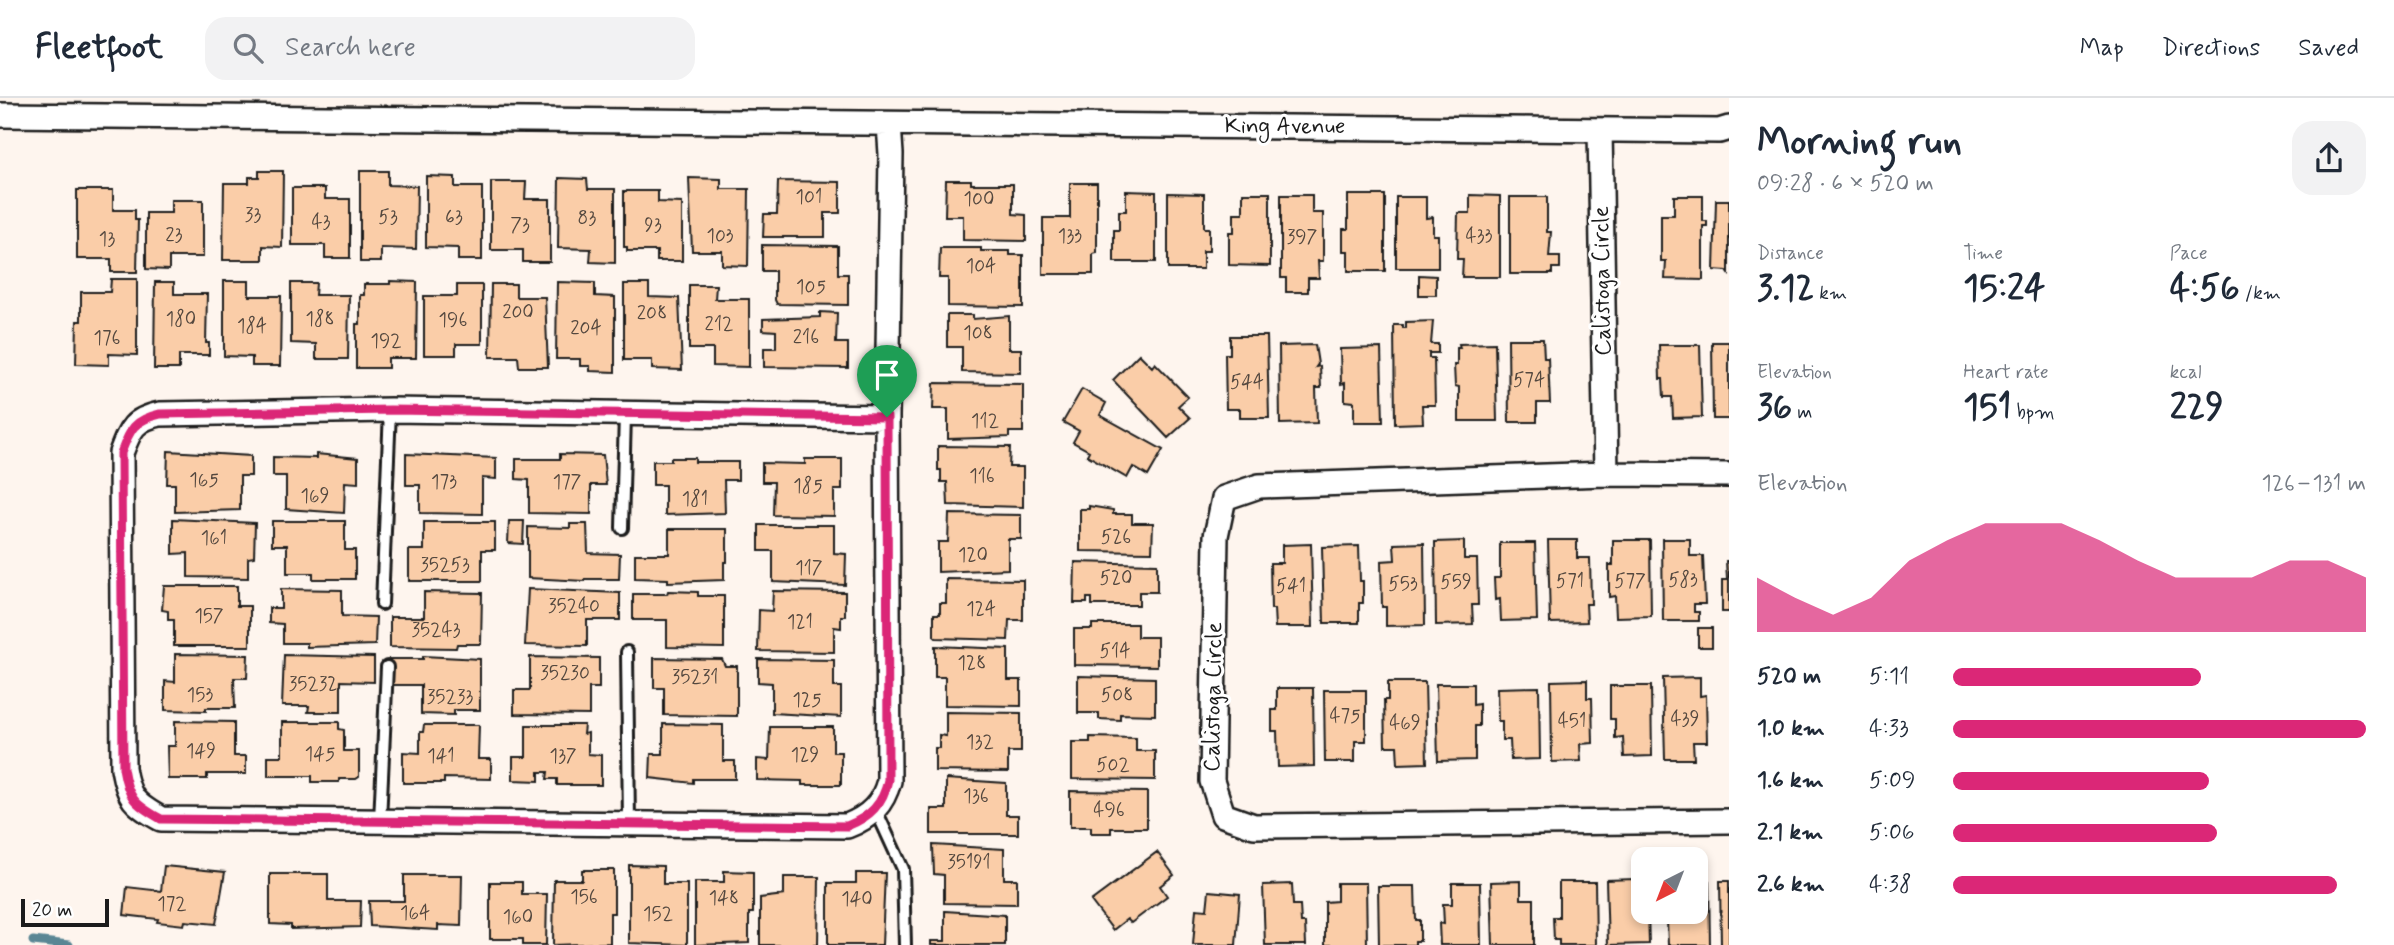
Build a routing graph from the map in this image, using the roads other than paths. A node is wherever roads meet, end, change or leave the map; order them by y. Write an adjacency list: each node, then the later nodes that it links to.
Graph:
1 (219, 107): 2 (street, King Avenue); 3 (street, King Avenue)
2 (633, 109): 4 (street, King Avenue)
3 (0, 115)
4 (889, 124): 6 (street, King Avenue); 9 (street)
5 (1729, 128): 6 (street, King Avenue)
6 (1600, 130): 10 (street, Calistoga Circle)
7 (390, 410): 8 (street); 13 (lane); 18 (street)
8 (625, 414): 9 (street); 12 (lane)
9 (887, 417): 16 (street)
10 (1606, 474): 11 (street, Calistoga Circle); 17 (street, Calistoga Circle)
11 (1729, 475)
12 (622, 528)
13 (382, 604)
14 (627, 652): 19 (lane)
15 (387, 667): 18 (lane)
16 (875, 808): 19 (street); 20 (lane)
17 (1729, 821)
18 (380, 823): 19 (street)
19 (629, 825)
20 (905, 945)

